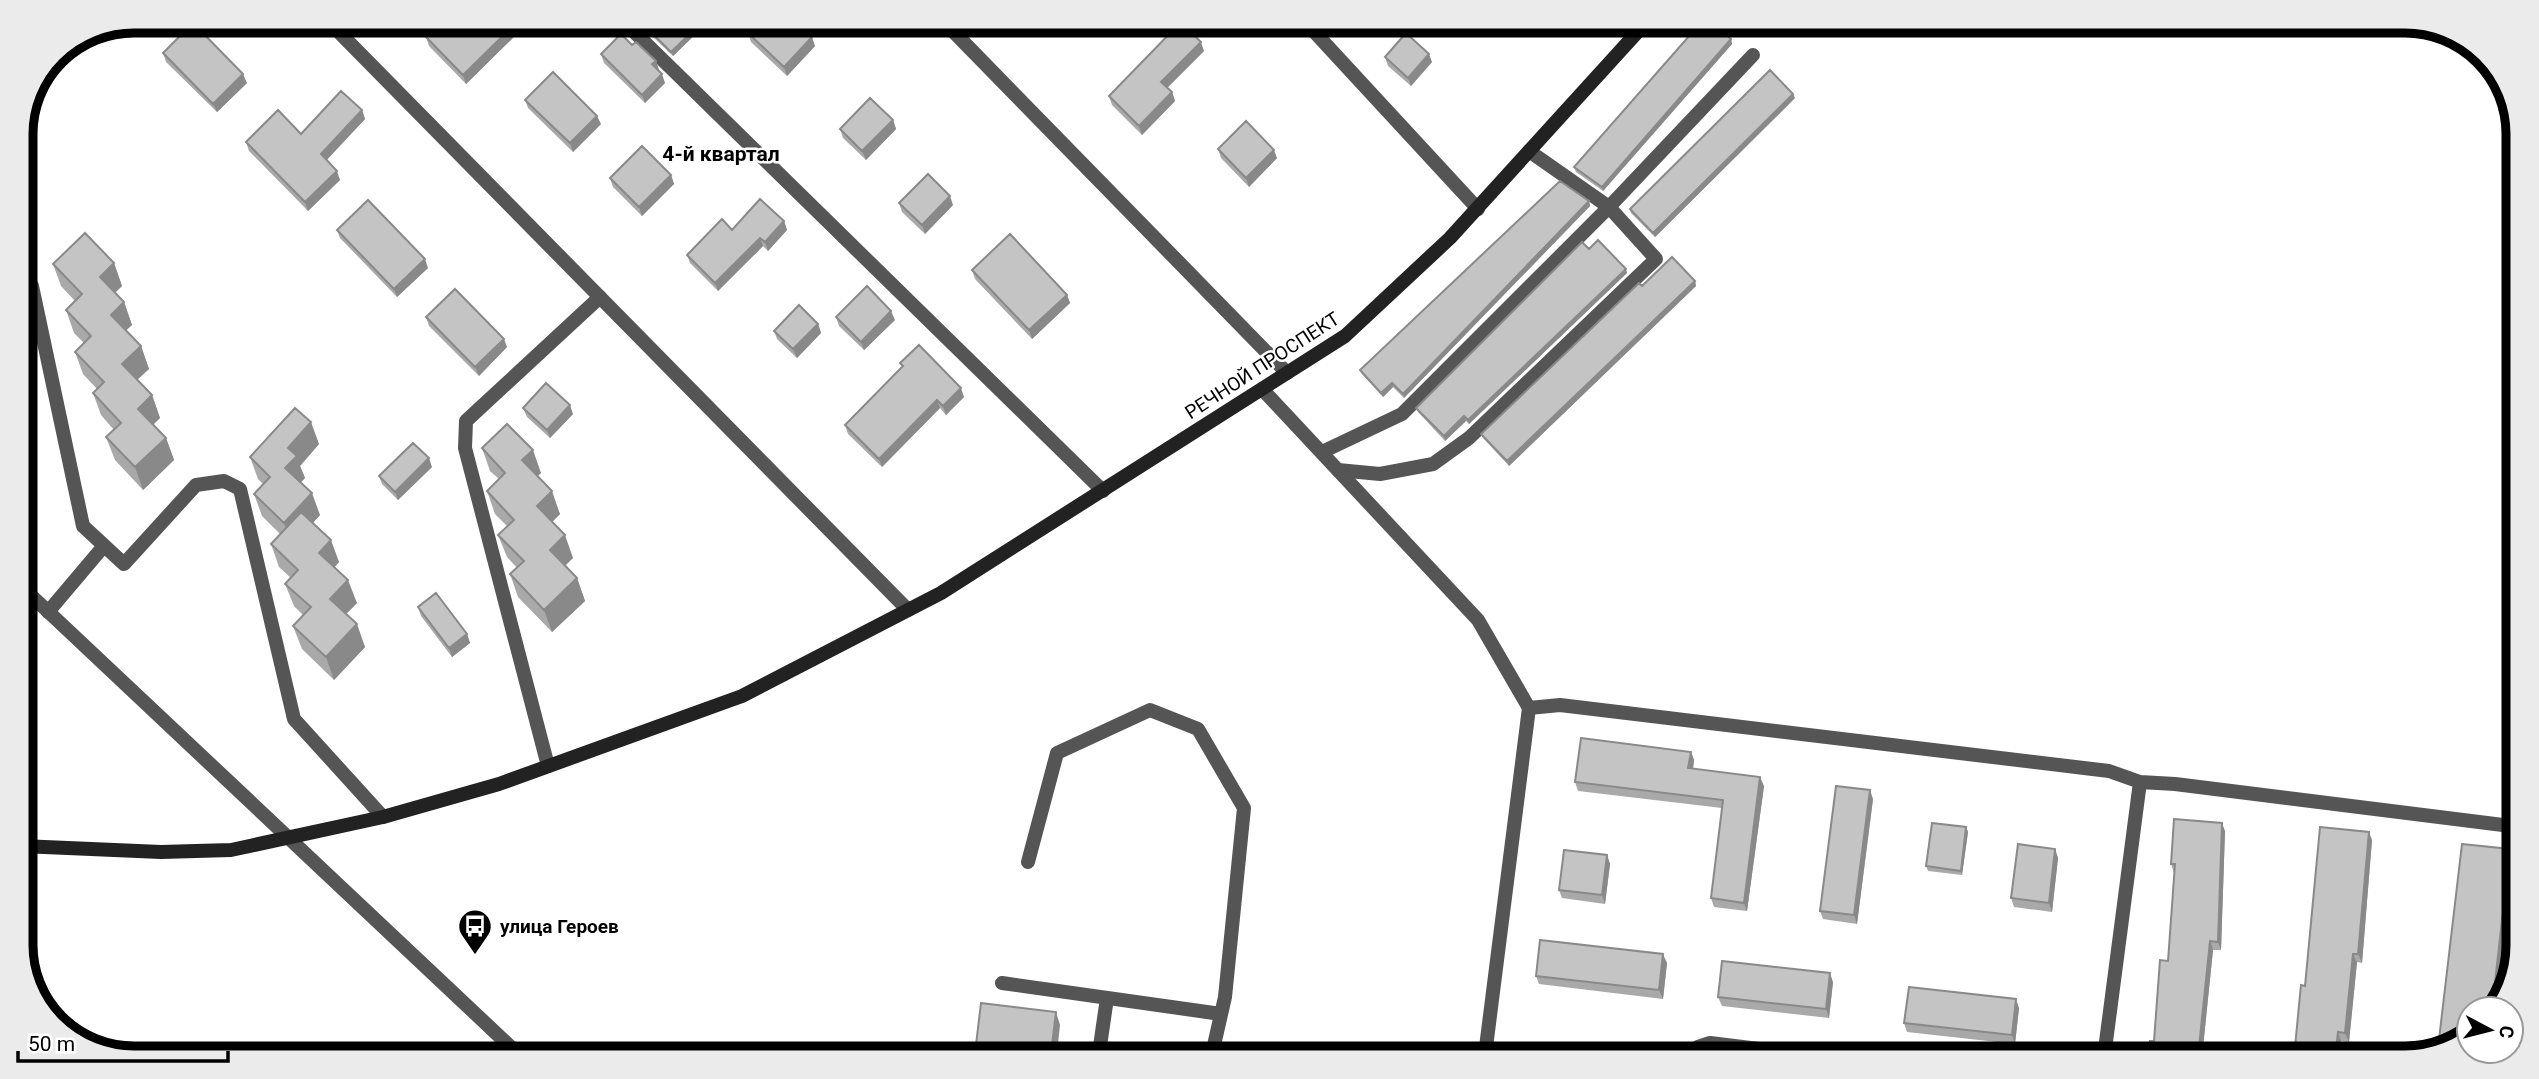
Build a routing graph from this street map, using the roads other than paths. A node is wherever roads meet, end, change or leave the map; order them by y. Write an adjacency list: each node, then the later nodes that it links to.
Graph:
1 (340, 33): 11 (street)
2 (635, 33): 16 (street)
3 (955, 33): 12 (street)
4 (1315, 33): 9 (street)
5 (1637, 33): 7 (street, РЕЧНОЙ ПРОСПЕКТ)
6 (1753, 55): 8 (street)
7 (1529, 151): 8 (street); 9 (street, РЕЧНОЙ ПРОСПЕКТ)
8 (1609, 207): 14 (street); 15 (street)
9 (1478, 208): 12 (street, РЕЧНОЙ ПРОСПЕКТ)
10 (33, 286): 17 (street)
11 (600, 297): 19 (street); 22 (street)
12 (1287, 373): 13 (street, РЕЧНОЙ ПРОСПЕКТ)
13 (1262, 389): 14 (street); 16 (street, РЕЧНОЙ ПРОСПЕКТ)
14 (1322, 453): 15 (street)
15 (1338, 470): 21 (street)
16 (1103, 491): 19 (street, РЕЧНОЙ ПРОСПЕКТ)
17 (103, 547): 20 (street); 24 (street)
18 (33, 598): 20 (street)
19 (908, 610): 22 (street, РЕЧНОЙ ПРОСПЕКТ)
20 (48, 612): 26 (street)
21 (1529, 708): 23 (street); 35 (street)
22 (548, 766): 24 (street, РЕЧНОЙ ПРОСПЕКТ)
23 (2140, 782): 25 (street); 38 (street)
24 (383, 817): 26 (street, РЕЧНОЙ ПРОСПЕКТ)
25 (2506, 825)
26 (290, 839): 27 (street); 32 (street)
27 (33, 847)
28 (1028, 862): 31 (street)
29 (1002, 983): 30 (street)
30 (1107, 998): 31 (street); 33 (street)
31 (1221, 1014): 34 (street)
32 (510, 1046)
33 (1100, 1046)
34 (1214, 1046)
35 (1486, 1046)
36 (1702, 1046): 37 (street)
37 (1728, 1046)
38 (2105, 1046)

